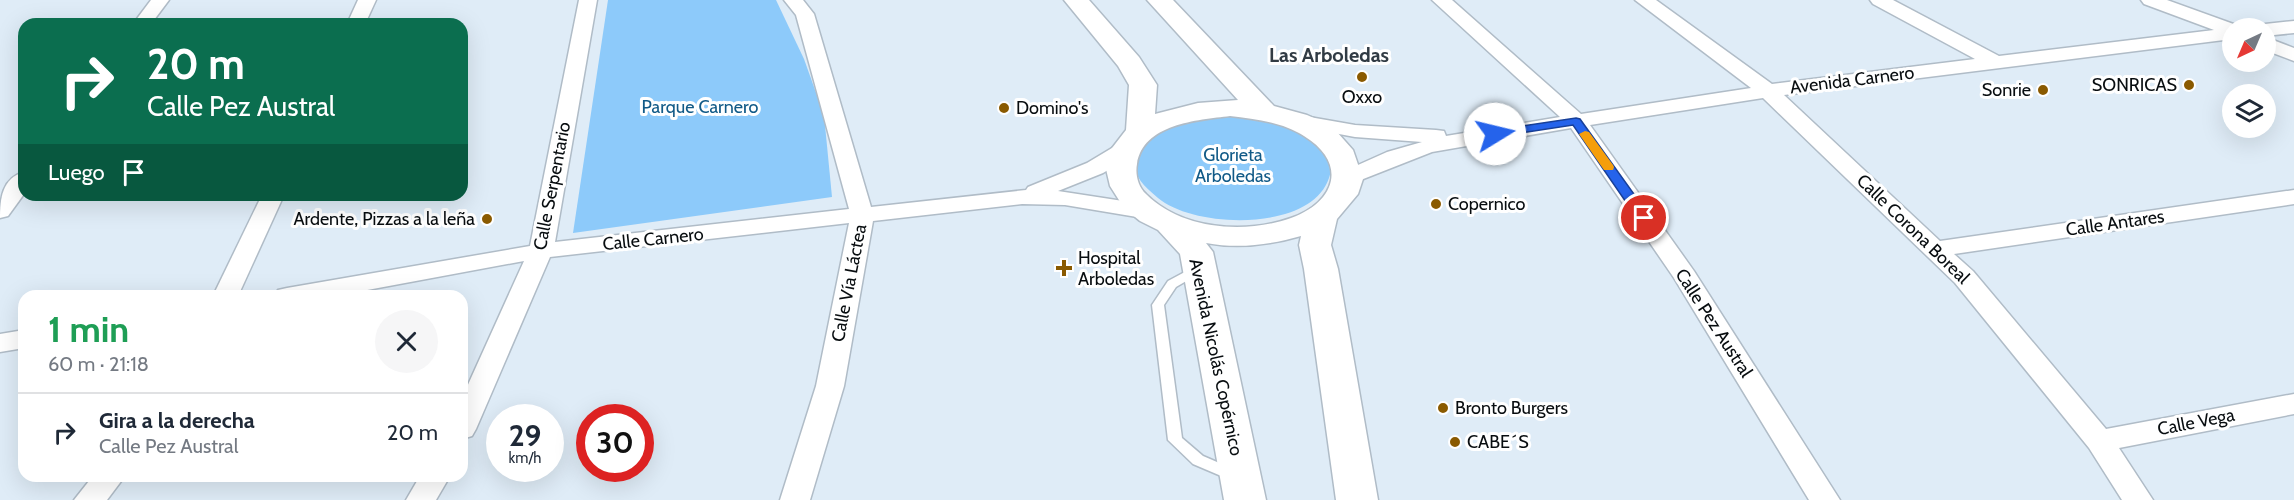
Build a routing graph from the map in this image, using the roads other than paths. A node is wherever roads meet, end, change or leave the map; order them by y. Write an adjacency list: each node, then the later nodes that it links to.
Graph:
1 (160, 0): 11 (street)
2 (367, 0): 12 (street)
3 (588, 0): 36 (street, Calle Serpentario)
4 (792, 0): 32 (street, Calle Vía Láctea)
5 (1077, 0): 25 (main road)
6 (1159, 0): 21 (main road)
7 (1441, 0): 22 (street, Calle Pez Austral)
8 (1644, 0): 20 (street, Calle Corona Boreal)
9 (1879, 0): 19 (street)
10 (2150, 0): 14 (street)
11 (146, 18)
12 (359, 18)
13 (2294, 27): 15 (street)
14 (2222, 28)
15 (2276, 29)
16 (2222, 33): 19 (street, Avenida Carnero)
17 (2276, 48): 18 (street)
18 (2294, 55)
19 (1995, 62): 20 (street, Avenida Carnero)
20 (1768, 91): 22 (street, Avenida Carnero); 35 (street, Calle Corona Boreal)
21 (1264, 112): 23 (main road); 25 (main road)
22 (1576, 121): 24 (street, Avenida Carnero); 52 (street, Calle Pez Austral)
23 (1298, 122): 24 (street, Avenida Carnero); 26 (main road)
24 (1474, 137): 26 (street, Avenida Carnero)
25 (1133, 142): 29 (street, Calle Carnero); 34 (main road)
26 (1348, 178): 33 (main road)
27 (18, 187): 31 (street)
28 (2294, 196): 35 (street, Calle Antares)
29 (1022, 197): 32 (street, Calle Carnero); 34 (street, Calle Carnero)
30 (270, 201): 38 (street)
31 (0, 210)
32 (862, 216): 36 (street, Calle Carnero); 50 (street, Calle Vía Láctea)
33 (1322, 216): 34 (main road); 51 (main road)
34 (1159, 218): 37 (main road, Avenida Nicolás Copérnico)
35 (1935, 249): 44 (street, Calle Corona Boreal)
36 (541, 251): 39 (street, Calle Carnero); 43 (street, Calle Serpentario)
37 (1200, 267): 47 (main road, Avenida Nicolás Copérnico); 47 (lane)
38 (228, 290)
39 (321, 290)
40 (18, 340): 41 (street)
41 (0, 343)
42 (2294, 404): 44 (street, Calle Vega)
43 (468, 415)
44 (2099, 441): 53 (street, Calle Corona Boreal)
45 (105, 482): 48 (street)
46 (432, 482): 49 (street)
47 (1243, 489)
48 (89, 500)
49 (421, 500)
50 (795, 500)
51 (1357, 500)
52 (1825, 500)
53 (2138, 500)

